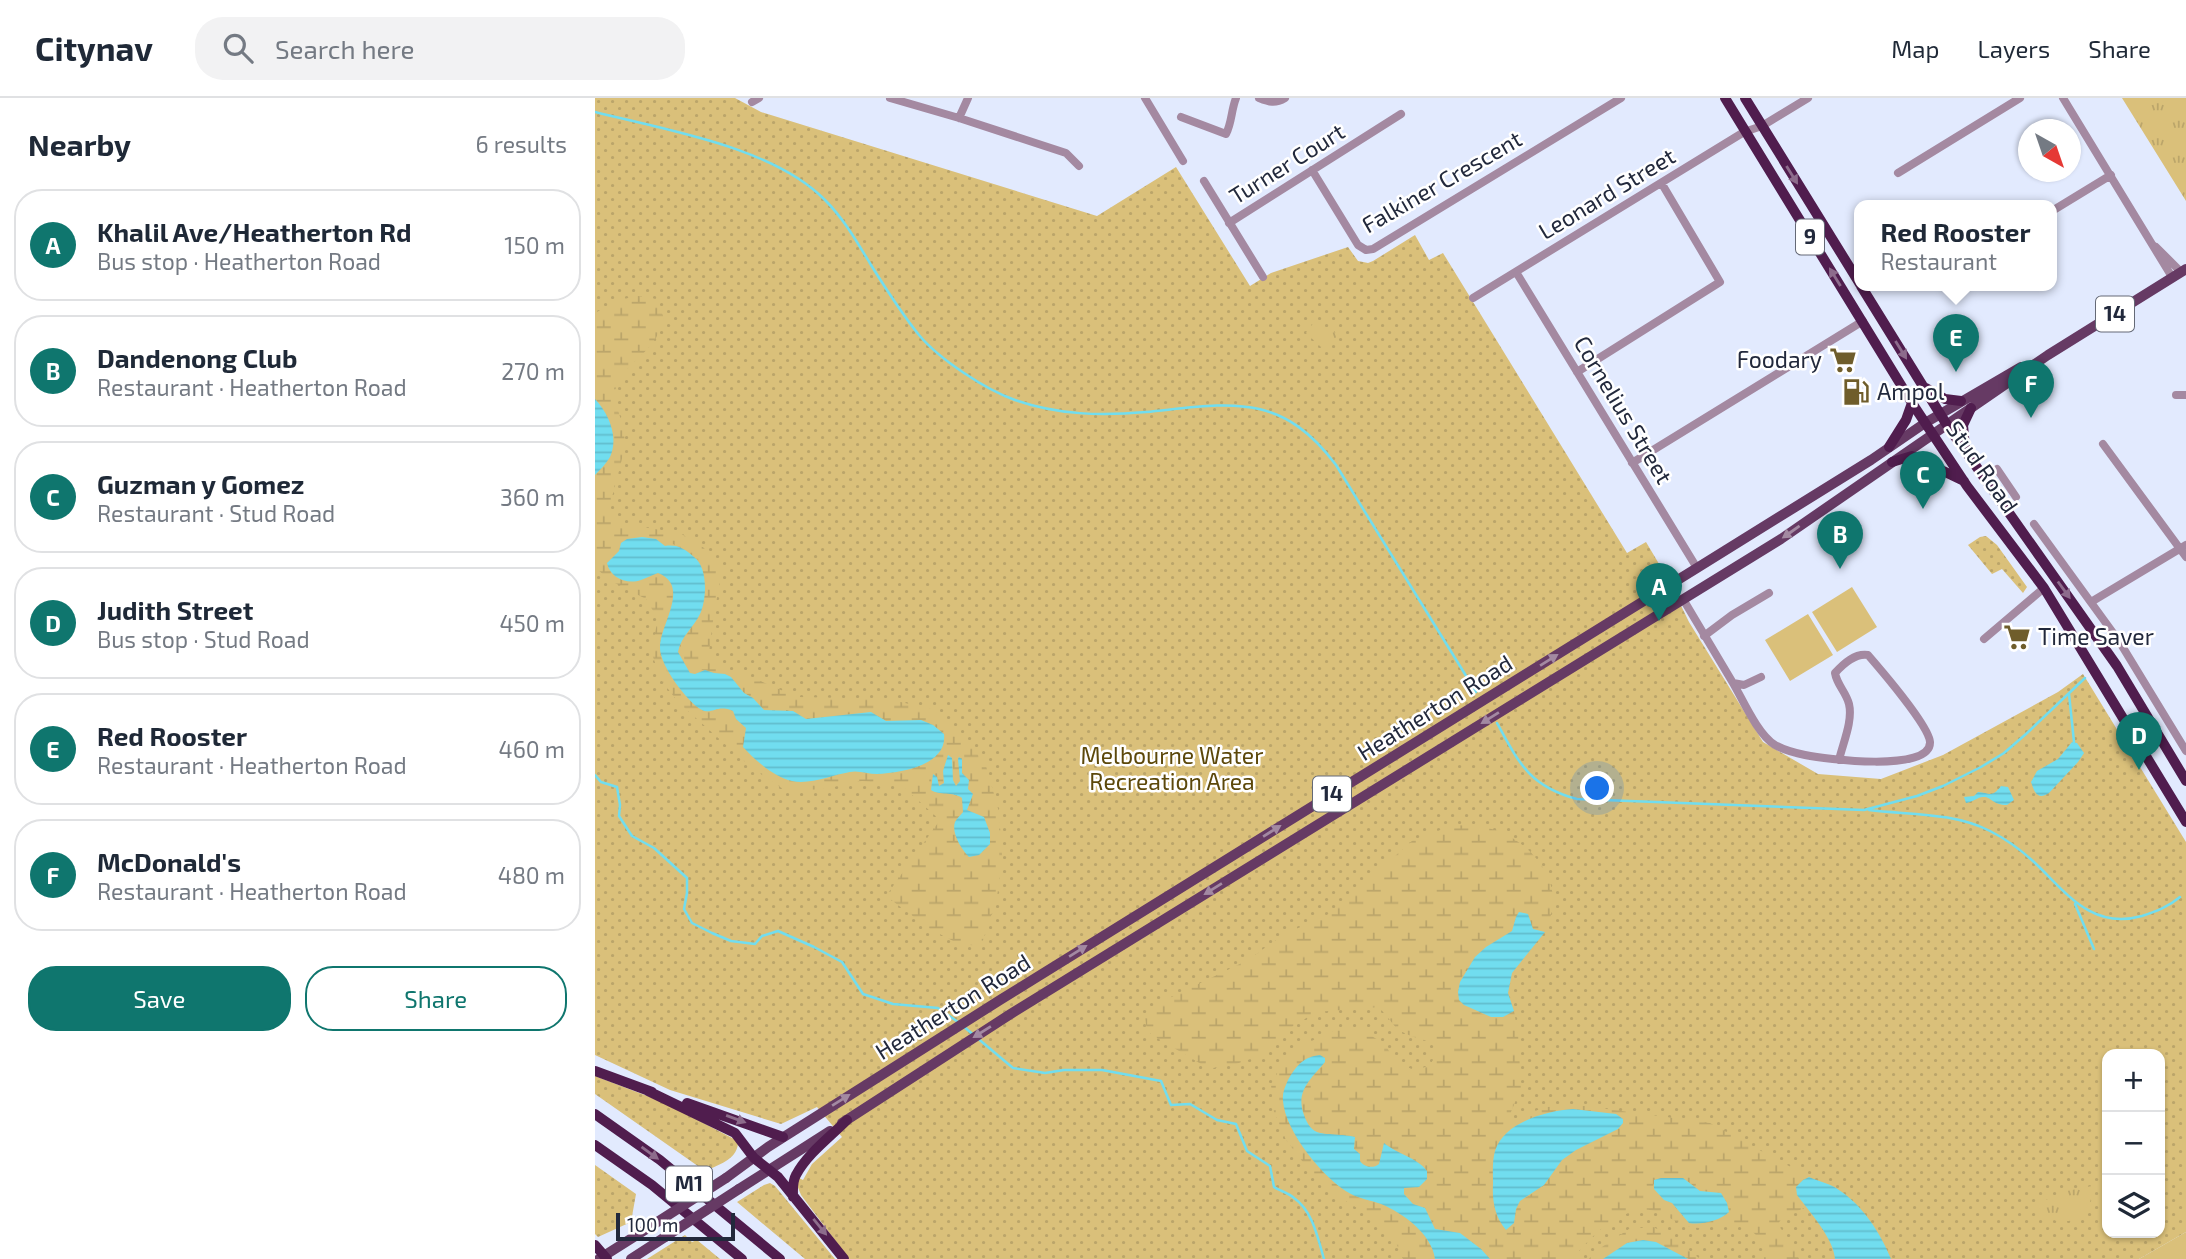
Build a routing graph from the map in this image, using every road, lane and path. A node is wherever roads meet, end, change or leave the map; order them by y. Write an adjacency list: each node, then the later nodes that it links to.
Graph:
1 (890, 98): 15 (street)
2 (968, 98): 15 (street)
3 (1145, 98): 18 (street)
4 (1236, 98): 14 (street)
5 (1259, 98): 6 (street)
6 (1285, 98)
7 (1621, 98): 20 (street, Falkiner Crescent)
8 (1725, 98): 17 (highway, Stud Road / 9)
9 (1745, 98): 16 (highway, Stud Road / 9)
10 (1808, 98): 16 (street, Leonard Street)
11 (2020, 98): 21 (street)
12 (2063, 98): 22 (street)
13 (1401, 114): 20 (street, Turner Court)
14 (1181, 117)
15 (958, 118): 19 (street)
16 (1762, 126): 17 (street, Leonard Street); 29 (highway, Stud Road / 9, one-way to 29)
17 (1744, 132): 24 (street, Leonard Street); 33 (highway, Stud Road / 9, one-way to 17)
18 (1183, 161)
19 (1079, 166)
20 (1312, 170): 26 (street, Turner Court)
21 (1898, 173)
22 (2111, 175): 25 (street); 28 (street)
23 (1204, 181): 26 (street)
24 (1662, 184): 27 (street, Leonard Street); 35 (street)
25 (2057, 208)
26 (1229, 223): 30 (street)
27 (1516, 272): 32 (street, Leonard Street); 35 (street, Cornelius Street)
28 (2179, 273): 34 (main road, Heatherton Road / 14)
29 (1854, 275)
30 (1263, 277)
31 (1864, 291): 36 (highway, Stud Road / 9, one-way to 36)
32 (1473, 299)
33 (1863, 321): 40 (highway, Stud Road / 9); 50 (street)
34 (2048, 355): 39 (main road, Heatherton Road / 14); 41 (main road, Heatherton Road / 14)
35 (1577, 372): 50 (street, Cornelius Street)
36 (1923, 386): 39 (highway); 42 (highway, Stud Road / 9)
37 (2176, 395): 38 (street)
38 (2186, 395)
39 (1961, 401): 42 (main road, Heatherton Road / 14)
40 (1912, 403): 43 (highway, Stud Road / 9); 47 (highway)
41 (1971, 408): 44 (main road, Heatherton Road / 14); 48 (highway)
42 (1940, 413): 43 (main road, Heatherton Road / 14); 44 (highway, Stud Road / 9)
43 (1925, 423): 45 (highway, Stud Road / 9); 47 (main road, Heatherton Road / 14)
44 (1947, 425): 45 (main road, Heatherton Road / 14); 48 (highway, Stud Road / 9)
45 (1933, 434): 49 (main road, Heatherton Road / 14); 52 (highway, Stud Road / 9)
46 (2103, 444): 57 (street)
47 (1889, 447): 59 (main road, Heatherton Road / 14)
48 (1966, 450): 54 (highway, Stud Road / 9)
49 (1892, 462): 52 (highway); 61 (main road, Heatherton Road / 14, one-way to 61)
50 (1632, 463): 59 (street, Cornelius Street)
51 (1997, 469): 53 (street)
52 (1964, 481): 62 (highway, Stud Road / 9)
53 (2006, 483): 54 (street); 55 (street)
54 (1995, 491): 72 (highway, Stud Road / 9, one-way to 72)
55 (2017, 497)
56 (2034, 524): 65 (street, Stud Road)
57 (2183, 547): 58 (street); 65 (street)
58 (2186, 557)
59 (1697, 568): 60 (main road, Heatherton Road / 14); 61 (main road)
60 (1673, 583): 64 (main road); 78 (main road, Heatherton Road / 14, one-way to 60)
61 (1707, 584): 64 (main road, Heatherton Road / 14)
62 (2044, 588): 67 (street); 73 (highway, Stud Road / 9)
63 (1769, 593): 66 (street)
64 (1683, 599): 66 (street); 77 (main road, Heatherton Road / 14, one-way to 77)
65 (2091, 602): 70 (street, Stud Road)
66 (1704, 636): 69 (street)
67 (1985, 639)
68 (1761, 677): 69 (street)
69 (1733, 683): 71 (street)
70 (2186, 751)
71 (1839, 760): 71 (street)
72 (2186, 781)
73 (2186, 822)
74 (595, 1071): 75 (highway)
75 (648, 1091): 78 (highway, one-way to 78); 80 (highway)
76 (595, 1114): 87 (highway, M1, one-way to 87)
77 (847, 1120): 81 (main road, Heatherton Road / 14); 82 (highway)
78 (783, 1137): 80 (main road, Heatherton Road / 14)
79 (595, 1145): 86 (highway, M1)
80 (754, 1158): 81 (highway); 84 (main road, Heatherton Road / 14, bridge)
81 (771, 1170): 82 (highway); 85 (main road, Heatherton Road / 14, bridge)
82 (793, 1197): 88 (highway, one-way to 88)
83 (595, 1245): 84 (highway)
84 (604, 1258)
85 (631, 1259)
86 (742, 1259)
87 (780, 1259)
88 (844, 1259)

